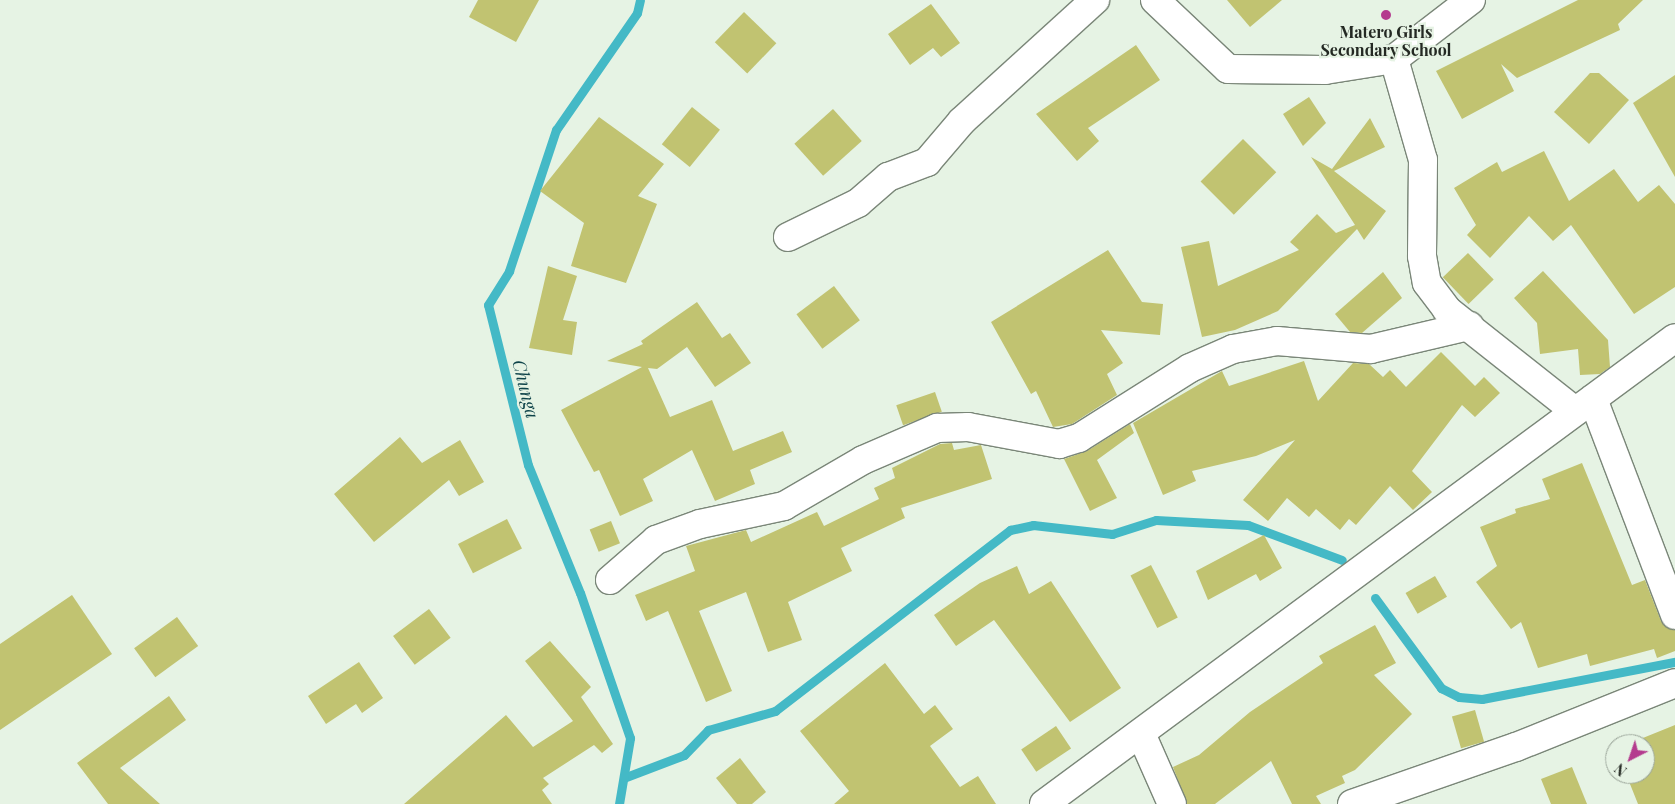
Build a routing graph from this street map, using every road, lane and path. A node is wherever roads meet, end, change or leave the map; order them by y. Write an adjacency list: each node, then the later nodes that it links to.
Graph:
1 (1095, 0): 5 (street)
2 (1155, 0): 4 (street)
3 (1471, 0): 4 (street)
4 (1394, 59): 6 (street)
5 (788, 237)
6 (1470, 326): 8 (street); 9 (street)
7 (1675, 338): 8 (street)
8 (1584, 405): 10 (street); 12 (street)
9 (610, 580)
10 (1675, 615)
11 (1675, 683): 15 (street)
12 (1142, 736): 13 (street); 14 (street)
13 (1044, 804)
14 (1172, 804)
15 (1352, 804)

